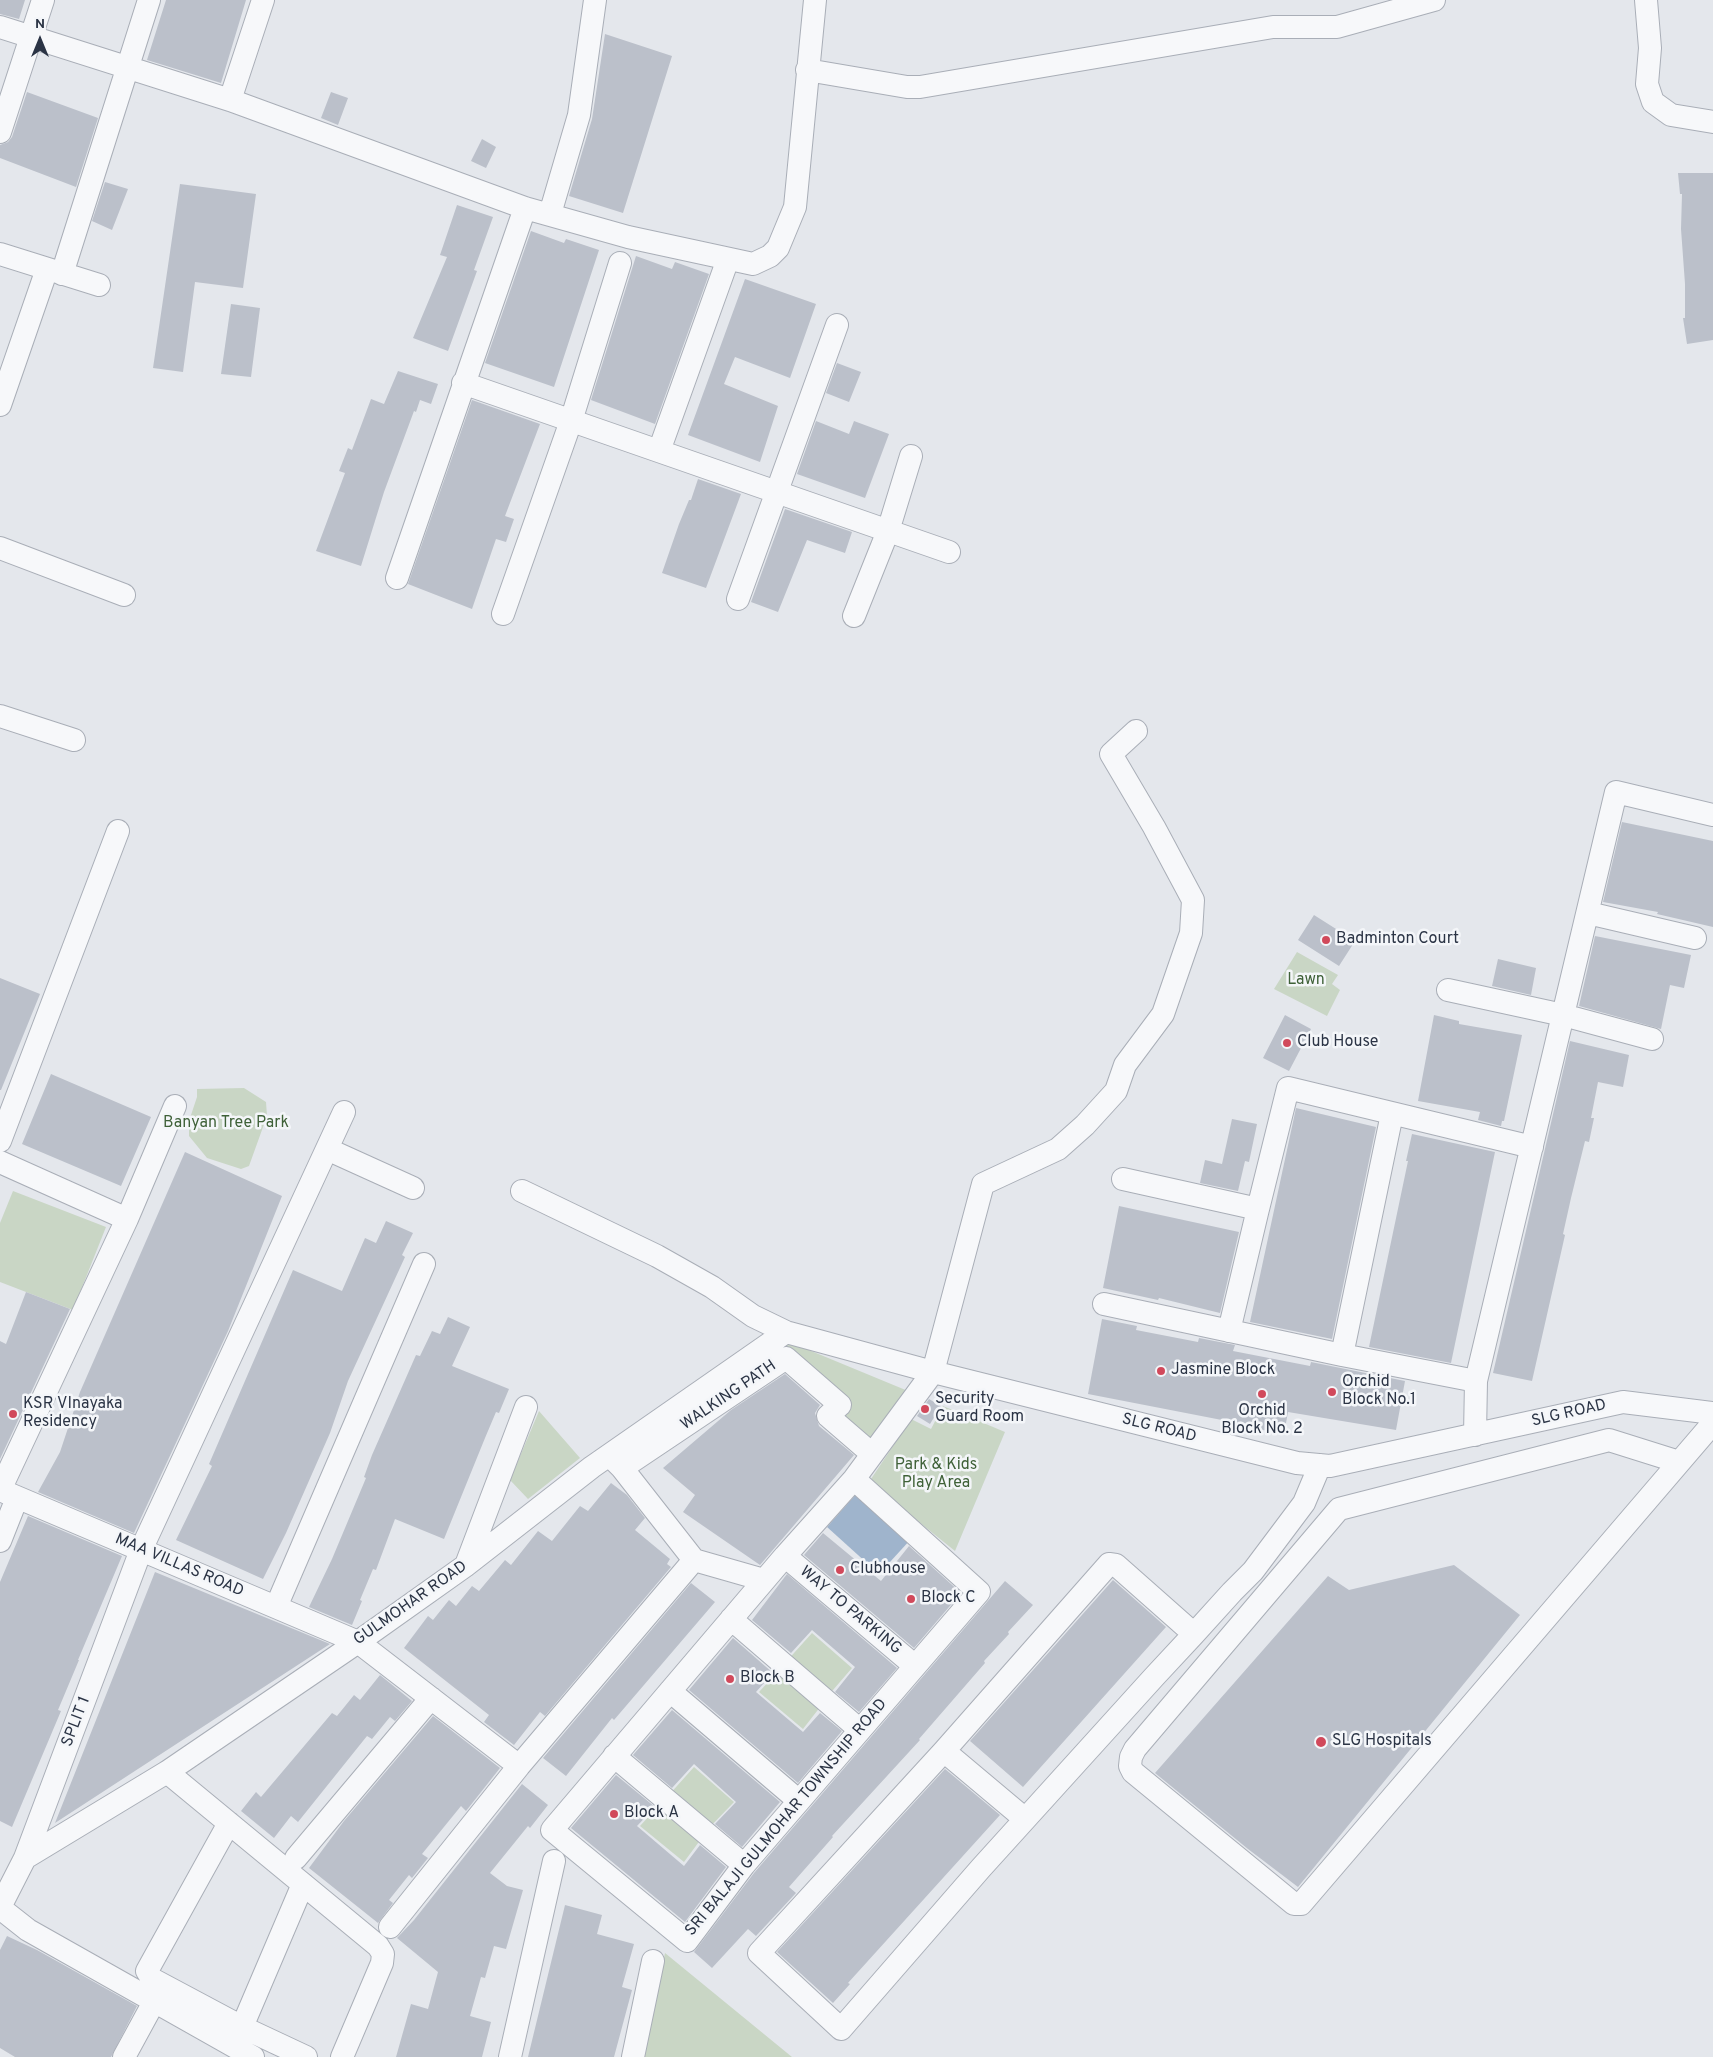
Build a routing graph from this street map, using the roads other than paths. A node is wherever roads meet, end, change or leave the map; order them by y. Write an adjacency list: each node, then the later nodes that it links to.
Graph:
1 (43, 0): 9 (street)
2 (149, 0): 10 (street)
3 (263, 0): 12 (street)
4 (595, 0): 16 (street)
5 (815, 0): 11 (street)
6 (1434, 0): 11 (street)
7 (1646, 0): 13 (street)
8 (0, 27): 9 (street)
9 (32, 37): 10 (street); 14 (street)
10 (127, 67): 12 (street); 20 (street)
11 (807, 70): 18 (street)
12 (230, 100): 15 (street)
13 (1713, 122)
14 (0, 132)
15 (525, 208): 16 (street); 23 (street)
16 (550, 214): 18 (street)
17 (0, 254): 20 (street)
18 (728, 259): 26 (street)
19 (620, 263): 25 (street)
20 (55, 271): 21 (street); 24 (street)
21 (98, 285)
22 (838, 324): 28 (street)
23 (463, 383): 25 (street); 32 (street)
24 (0, 405)
25 (570, 421): 26 (street); 35 (street)
26 (659, 452): 28 (street)
27 (912, 456): 29 (street)
28 (778, 493): 29 (street); 34 (street)
29 (888, 531): 31 (street); 36 (street)
30 (0, 548): 33 (street)
31 (949, 552)
32 (396, 578)
33 (124, 595)
34 (738, 599)
35 (503, 614)
36 (854, 616)
37 (0, 716): 39 (street)
38 (1136, 731): 64 (street)
39 (74, 740)
40 (1713, 815): 42 (street)
41 (118, 831): 50 (street)
42 (1588, 913): 43 (street); 45 (street)
43 (1695, 938)
44 (1448, 990): 45 (street)
45 (1563, 1015): 46 (street); 51 (street)
46 (1652, 1039)
47 (175, 1106): 58 (street)
48 (344, 1112): 52 (street, SPLIT 1)
49 (1392, 1114): 51 (street); 57 (street); 63 (street)
50 (0, 1141)
51 (1532, 1146): 65 (street)
52 (327, 1148): 55 (street); 77 (street, SPLIT 1)
53 (0, 1162): 58 (street)
54 (1123, 1179): 57 (street)
55 (412, 1188)
56 (522, 1191): 62 (street, SLG ROAD)
57 (1258, 1209): 61 (street)
58 (127, 1219): 75 (street)
59 (424, 1264): 82 (street)
60 (1104, 1304): 61 (street)
61 (1229, 1331): 63 (street)
62 (786, 1332): 64 (street, SLG ROAD); 71 (street, GULMOHAR ROAD)
63 (1342, 1355): 65 (street)
64 (933, 1372): 70 (street, SRI BALAJI GULMOHAR TOWNSHIP ROAD); 73 (street, SLG ROAD)
65 (1476, 1381): 69 (street)
66 (526, 1407): 80 (street)
67 (1713, 1413): 69 (street, SLG ROAD)
68 (1713, 1423): 72 (street)
69 (1475, 1435): 73 (street, SLG ROAD)
70 (872, 1454): 71 (street, WALKING PATH); 74 (street, SRI BALAJI GULMOHAR TOWNSHIP ROAD)
71 (616, 1462): 79 (street); 80 (street, GULMOHAR ROAD)
72 (1679, 1462): 72 (street)
73 (1320, 1465): 84 (street)
74 (854, 1479): 78 (street, SRI BALAJI GULMOHAR TOWNSHIP ROAD); 86 (street, SRI BALAJI GULMOHAR TOWNSHIP ROAD)
75 (6, 1493): 76 (street); 77 (street, MAA VILLAS ROAD)
76 (0, 1541)
77 (145, 1542): 82 (street, MAA VILLAS ROAD); 97 (street, SPLIT 1)
78 (785, 1556): 81 (street, SRI BALAJI GULMOHAR TOWNSHIP ROAD); 86 (street, WAY TO PARKING)
79 (694, 1560): 81 (street); 92 (street)
80 (465, 1566): 85 (street, GULMOHAR ROAD)
81 (764, 1580): 83 (street, SRI BALAJI GULMOHAR TOWNSHIP ROAD)
82 (276, 1608): 85 (street, MAA VILLAS ROAD)
83 (731, 1620): 87 (street, SRI BALAJI GULMOHAR TOWNSHIP ROAD); 89 (street)
84 (1194, 1634): 90 (street); 95 (street)
85 (358, 1642): 88 (street, MAA VILLAS ROAD); 93 (street, GULMOHAR ROAD)
86 (915, 1666): 89 (street, SRI BALAJI GULMOHAR TOWNSHIP ROAD)
87 (670, 1691): 91 (street, SRI BALAJI GULMOHAR TOWNSHIP ROAD); 94 (street)
88 (431, 1698): 92 (street, MAA VILLAS ROAD); 98 (street)
89 (860, 1730): 94 (street, SRI BALAJI GULMOHAR TOWNSHIP ROAD)
90 (944, 1751): 95 (street); 95 (street)
91 (614, 1756): 100 (street); 100 (street, SRI BALAJI GULMOHAR TOWNSHIP ROAD)
92 (519, 1766): 103 (street)
93 (167, 1772): 96 (street); 97 (street, GULMOHAR ROAD)
94 (799, 1801): 100 (street, SRI BALAJI GULMOHAR TOWNSHIP ROAD)
95 (1025, 1819)
96 (229, 1823): 101 (street); 106 (street)
97 (26, 1858): 102 (street, SPLIT 1)
98 (296, 1858)
99 (554, 1861): 111 (street)
100 (744, 1865)
101 (303, 1884): 106 (street); 110 (street)
102 (0, 1907): 105 (street)
103 (390, 1927)
104 (653, 1962): 112 (street)
105 (155, 2000): 107 (street); 108 (street)
106 (242, 2027): 109 (street)
107 (124, 2057)
108 (253, 2057)
109 (306, 2057)
110 (342, 2057)
111 (510, 2057)
112 (633, 2057)

